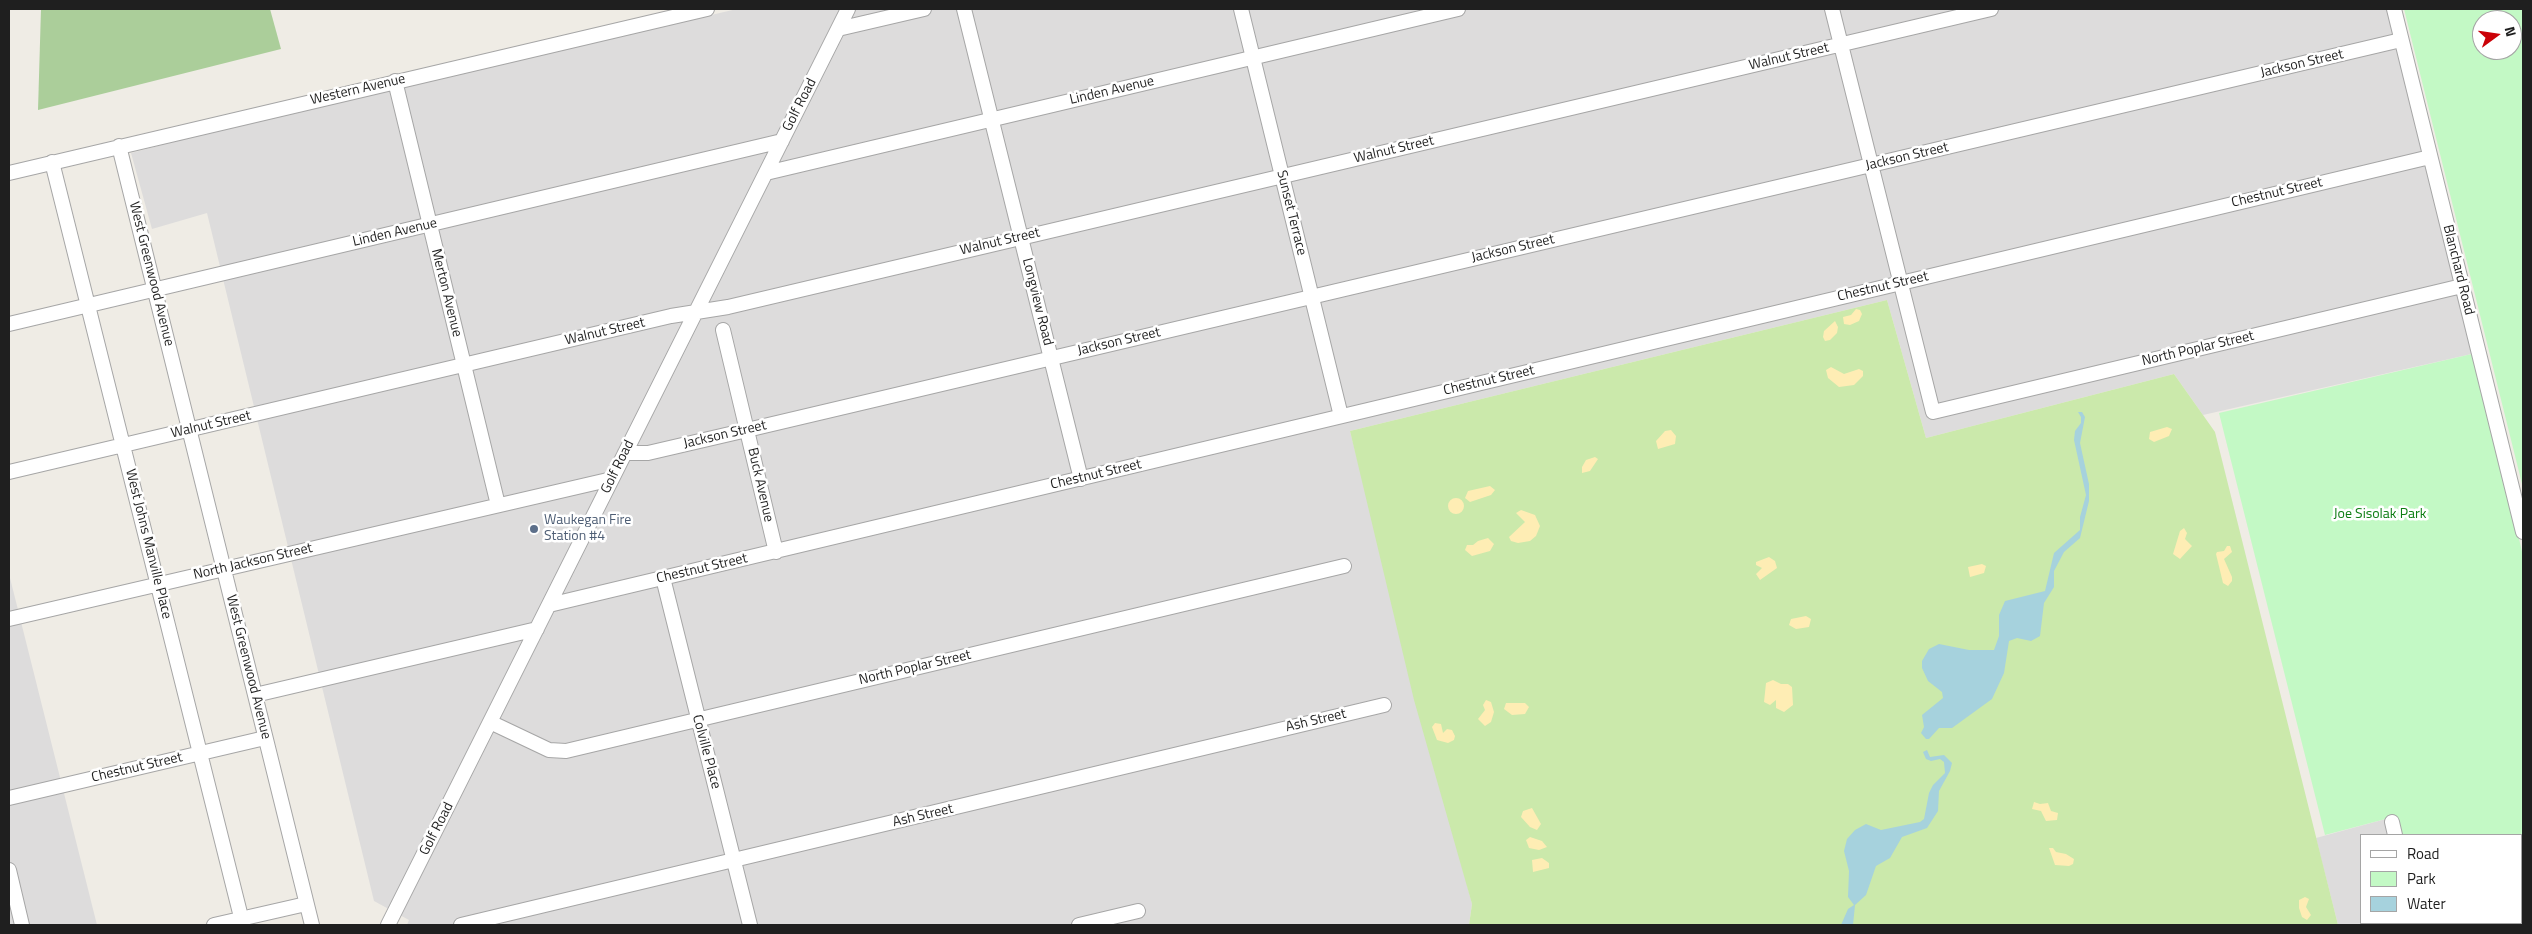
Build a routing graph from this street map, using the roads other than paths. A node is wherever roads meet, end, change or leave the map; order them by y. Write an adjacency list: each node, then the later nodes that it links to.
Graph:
1 (707, 9): 14 (street, Western Avenue)
2 (848, 9): 10 (street, Golf Road)
3 (924, 9): 10 (street)
4 (964, 9): 15 (street, Longview Road)
5 (1241, 9): 13 (street, Sunset Terrace)
6 (1458, 9): 13 (street, Linden Avenue)
7 (1832, 9): 12 (street)
8 (1991, 9): 12 (street, Walnut Street)
9 (2394, 9): 11 (street, Blanchard Road)
10 (838, 29): 16 (street, Golf Road)
11 (2401, 40): 18 (street, Blanchard Road); 20 (street, Jackson Street)
12 (1841, 44): 20 (street); 23 (street, Walnut Street)
13 (1253, 57): 15 (street, Linden Avenue); 23 (street, Sunset Terrace)
14 (394, 81): 17 (street, Western Avenue); 24 (street, Merton Avenue)
15 (992, 119): 22 (street, Linden Avenue); 25 (street, Longview Road)
16 (782, 141): 22 (street, Golf Road); 24 (street, Linden Avenue)
17 (119, 146): 19 (street, Western Avenue); 28 (street, West Greenwood Avenue)
18 (2430, 157): 26 (street, Chestnut Street); 27 (street, Blanchard Road)
19 (52, 162): 21 (street, Western Avenue); 30 (street, West Johns Manville Place)
20 (1871, 165): 26 (street); 29 (street, Jackson Street)
21 (9, 173)
22 (766, 173): 31 (street, Golf Road)
23 (1282, 176): 25 (street, Walnut Street); 29 (street, Sunset Terrace)
24 (430, 225): 28 (street, Linden Avenue); 35 (street, Merton Avenue)
25 (1021, 238): 31 (street, Walnut Street); 34 (street, Longview Road)
26 (1900, 283): 27 (street, North Poplar Street); 36 (street, Chestnut Street)
27 (2462, 286): 45 (street, Blanchard Road)
28 (155, 290): 30 (street, Linden Avenue); 37 (street, West Greenwood Avenue)
29 (1312, 297): 34 (street, Jackson Street); 36 (street, Sunset Terrace)
30 (88, 306): 32 (street, Linden Avenue); 39 (street, West Johns Manville Place)
31 (696, 312): 35 (street, Walnut Street); 40 (street, Golf Road)
32 (9, 324)
33 (723, 330): 38 (street, Buck Avenue)
34 (1051, 358): 38 (street, Jackson Street); 43 (street, Longview Road)
35 (464, 365): 37 (street, Walnut Street); 44 (street, Merton Avenue)
36 (1341, 416): 43 (street, Chestnut Street)
37 (189, 430): 39 (street, Walnut Street); 48 (street, West Greenwood Avenue)
38 (747, 430): 40 (street, Jackson Street); 46 (street, Buck Avenue)
39 (123, 445): 41 (street, Walnut Street); 50 (street, West Johns Manville Place)
40 (625, 453): 42 (street, Golf Road)
41 (9, 472)
42 (612, 479): 44 (street); 51 (street, Golf Road)
43 (1081, 479): 46 (street, Chestnut Street)
44 (498, 505): 48 (street, North Jackson Street)
45 (2523, 532)
46 (776, 552): 49 (street, Chestnut Street)
47 (1344, 566): 56 (street, North Poplar Street)
48 (224, 569): 50 (street, North Jackson Street); 54 (street, West Greenwood Avenue)
49 (663, 578): 51 (street, Chestnut Street); 56 (street, Colville Place)
50 (158, 584): 52 (street, North Jackson Street); 59 (street, West Johns Manville Place)
51 (549, 605): 53 (street, Golf Road)
52 (9, 620)
53 (537, 629): 54 (street); 57 (street, Golf Road)
54 (255, 695): 58 (street, West Greenwood Avenue)
55 (1384, 705): 61 (street, Ash Street)
56 (697, 720): 57 (street, North Poplar Street); 61 (street, Colville Place)
57 (490, 722): 69 (street, Golf Road)
58 (265, 738): 59 (street, Chestnut Street); 63 (street, West Greenwood Avenue)
59 (200, 753): 60 (street, Chestnut Street); 65 (street, West Johns Manville Place)
60 (9, 798)
61 (734, 860): 70 (street, Ash Street); 71 (street, Colville Place)
62 (9, 870): 66 (street)
63 (306, 904): 65 (street); 68 (street, West Greenwood Avenue)
64 (1138, 911): 72 (street)
65 (242, 922): 67 (street)
66 (22, 925)
67 (214, 925)
68 (312, 925)
69 (388, 925)
70 (461, 925)
71 (750, 925)
72 (1079, 925)

